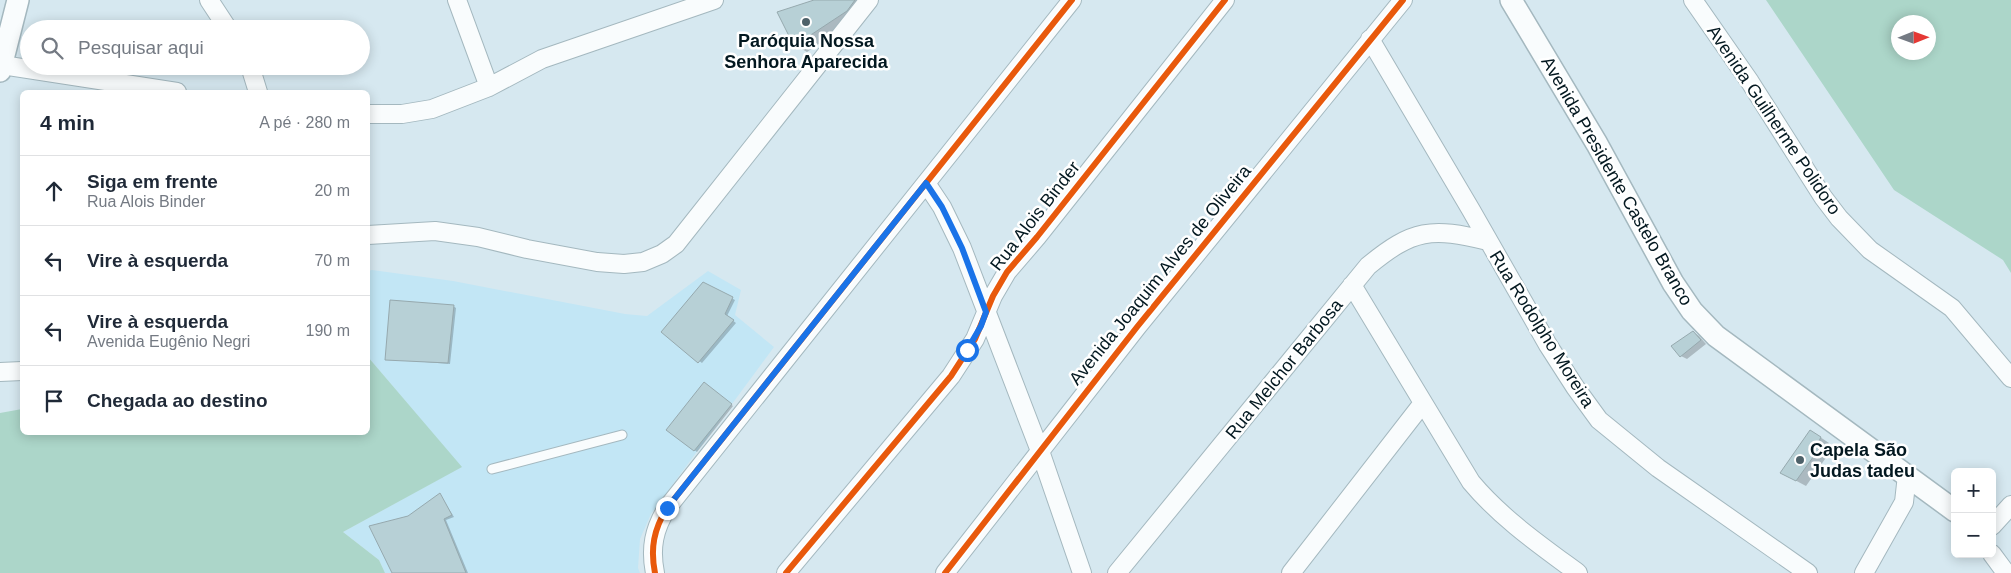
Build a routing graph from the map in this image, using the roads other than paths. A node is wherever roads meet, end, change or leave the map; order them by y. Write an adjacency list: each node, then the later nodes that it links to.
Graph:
1 (18, 0): 13 (street)
2 (209, 0): 11 (street)
3 (457, 0): 17 (street)
4 (714, 0): 17 (street)
5 (869, 0): 22 (street)
6 (1072, 0): 21 (street)
7 (1225, 0): 25 (street, Rua Alois Binder)
8 (1403, 0): 12 (street, Avenida Joaquim Alves de Oliveira)
9 (1512, 0): 33 (street, Avenida Presidente Castelo Branco)
10 (1693, 0): 28 (street, Avenida Guilherme Polidoro)
11 (222, 20)
12 (1370, 40): 23 (street, Rua Rodolpho Moreira); 31 (street, Avenida Joaquim Alves de Oliveira)
13 (1, 68): 14 (street)
14 (20, 71)
15 (52, 75): 18 (street)
16 (253, 75): 19 (street)
17 (489, 87): 20 (street)
18 (162, 90)
19 (257, 90)
20 (370, 114)
21 (926, 183): 25 (street); 38 (street)
22 (370, 235)
23 (1488, 241): 24 (street, Rua Melchor Barbosa); 45 (street, Rua Rodolpho Moreira)
24 (1352, 285): 29 (street); 42 (street, Rua Melchor Barbosa)
25 (986, 312): 31 (street); 39 (street, Rua Alois Binder)
26 (20, 371): 27 (street)
27 (0, 372)
28 (2011, 378)
29 (1423, 403): 43 (street); 44 (street)
30 (622, 435): 32 (lane)
31 (1040, 450): 40 (street, Avenida Joaquim Alves de Oliveira); 41 (street)
32 (492, 469)
33 (1907, 475): 35 (street, Avenida Presidente Castelo Branco); 46 (street)
34 (2011, 505): 36 (street)
35 (1951, 508)
36 (1996, 522)
37 (1995, 558): 47 (street)
38 (655, 573)
39 (786, 573)
40 (945, 573)
41 (1082, 573)
42 (1117, 573)
43 (1291, 573)
44 (1578, 573)
45 (1808, 573)
46 (1864, 573)
47 (2006, 573)

